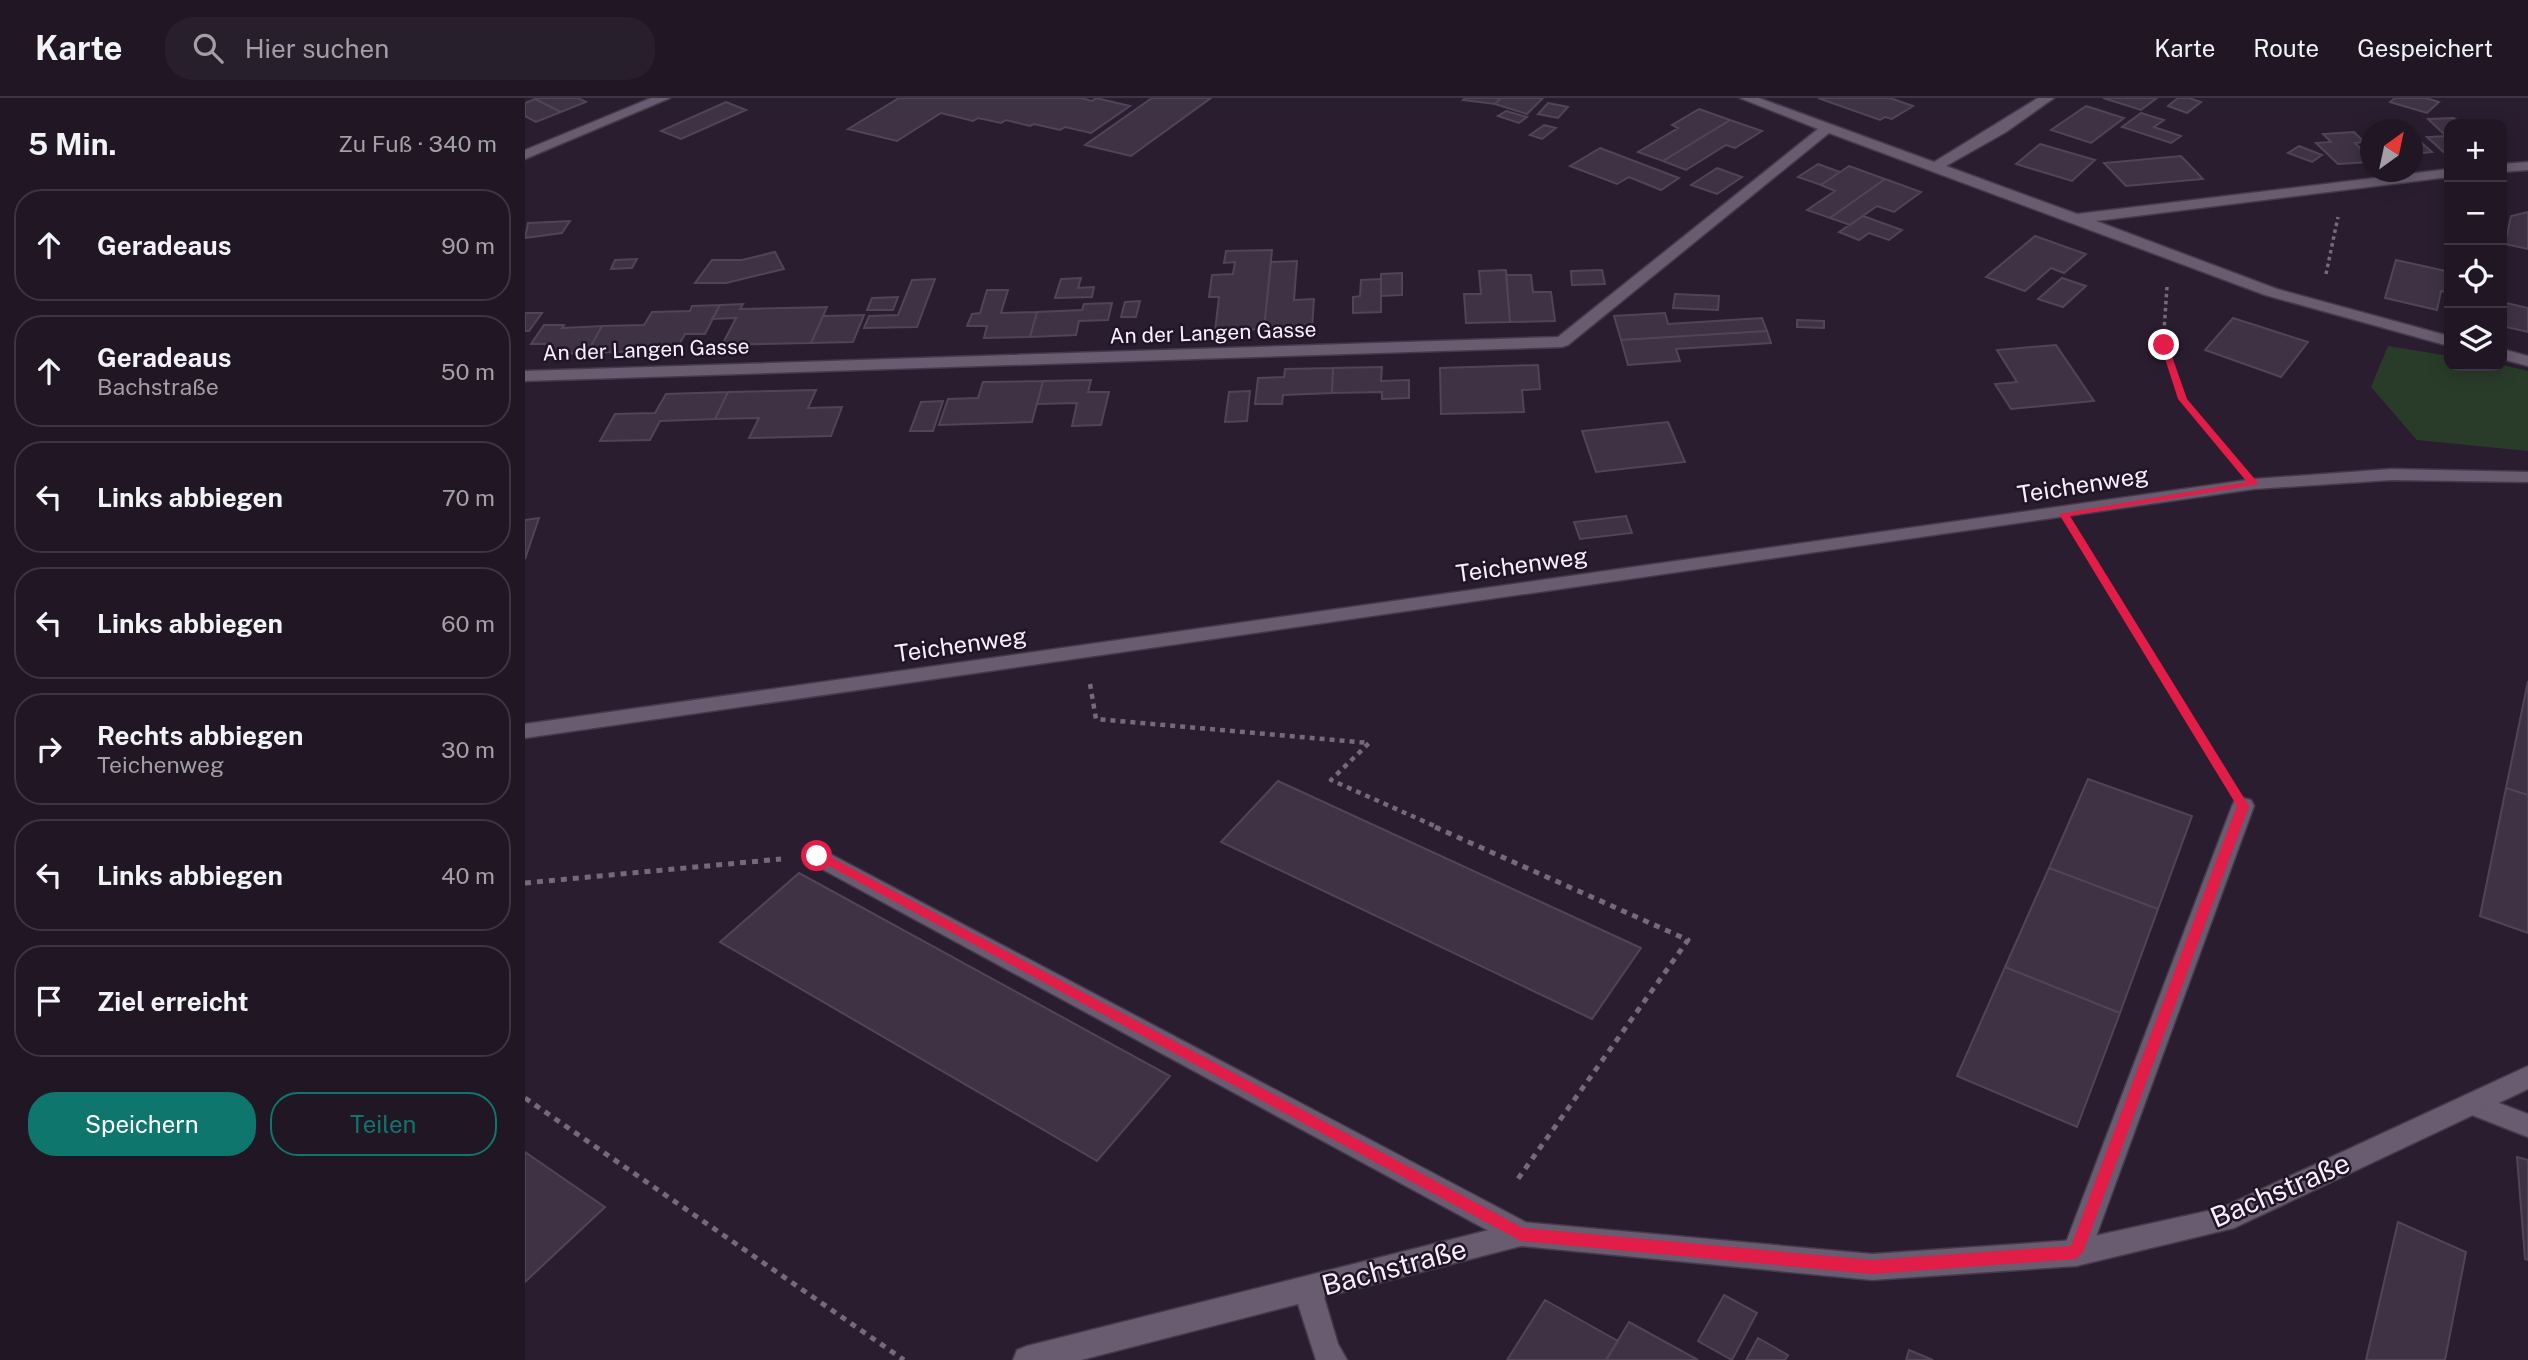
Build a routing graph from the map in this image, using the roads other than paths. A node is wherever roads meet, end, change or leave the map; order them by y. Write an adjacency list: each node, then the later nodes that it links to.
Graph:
1 (663, 98): 5 (street)
2 (1747, 98): 4 (street)
3 (2047, 98): 7 (street)
4 (1827, 128): 7 (street); 14 (street, An der Langen Gasse)
5 (525, 155)
6 (2528, 166): 8 (street)
7 (1935, 167): 10 (street)
8 (2507, 168)
9 (2444, 174): 10 (street)
10 (2075, 219): 11 (street)
11 (2444, 340)
12 (2507, 355): 13 (street)
13 (2528, 361)
14 (525, 376)
15 (2528, 477): 16 (street, Teichenweg)
16 (525, 731)
17 (2243, 806): 23 (street)
18 (817, 856): 22 (street)
19 (2528, 1077): 20 (street, Bachstraße)
20 (2473, 1104): 21 (street); 23 (street, Bachstraße)
21 (2528, 1126)
22 (1521, 1234): 23 (street, Bachstraße); 24 (street, Bachstraße)
23 (2076, 1252)
24 (1308, 1290): 25 (street, Bachstraße); 26 (street)
25 (1027, 1360)
26 (1333, 1360)

